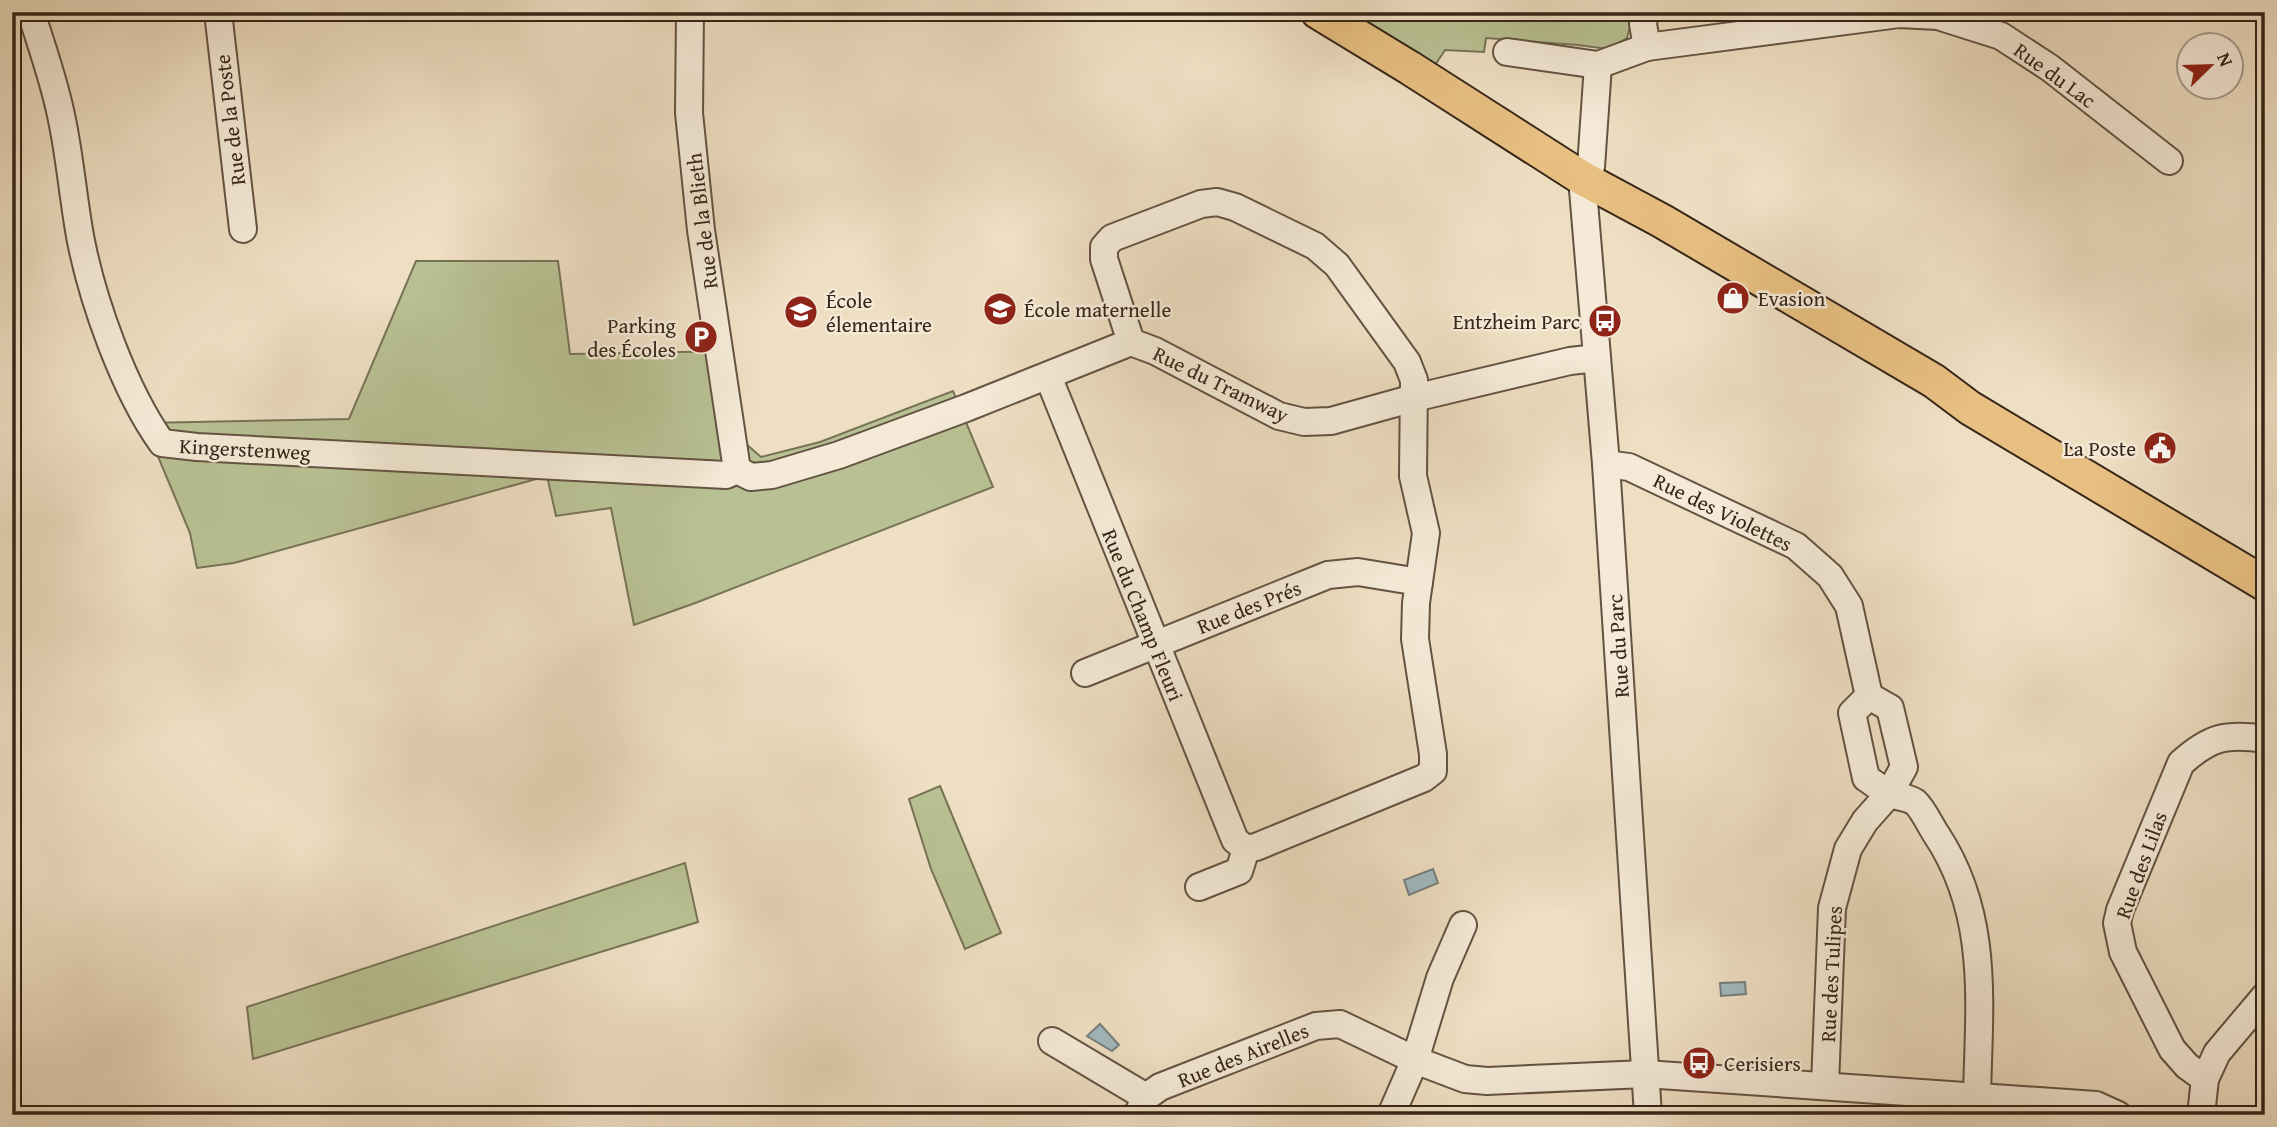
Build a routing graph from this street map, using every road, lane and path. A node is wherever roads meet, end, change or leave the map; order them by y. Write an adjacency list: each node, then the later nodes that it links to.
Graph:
1 (31, 12): 17 (street, Kingerstenweg)
2 (218, 12): 11 (street, Rue de la Poste)
3 (690, 12): 17 (street, Rue de la Blieth)
4 (1318, 12): 10 (main road)
5 (1645, 12): 6 (street)
6 (1647, 47): 8 (street, Rue du Lac); 9 (street, Rue du Lac)
7 (1507, 52): 8 (street, Rue du Lac)
8 (1598, 65): 10 (street)
9 (2169, 162)
10 (1581, 178): 13 (street, Rue du Parc); 19 (main road)
11 (243, 229)
12 (1131, 342): 14 (street, Rue du Tramway); 15 (street, Rue du Tramway); 15 (street)
13 (1597, 358): 15 (street, Rue du Tramway); 16 (street, Rue du Parc)
14 (1048, 376): 17 (street, Rue du Tramway); 20 (street, Rue du Champ Fleuri)
15 (1414, 398): 18 (street)
16 (1606, 464): 22 (street, Rue des Violettes); 31 (street, Rue du Parc)
17 (737, 470)
18 (1419, 582): 20 (street, Rue des Prés); 25 (street)
19 (2265, 584)
20 (1156, 645): 21 (street, Rue des Prés); 25 (street, Rue du Champ Fleuri)
21 (1084, 673)
22 (1869, 696): 24 (street); 24 (street)
23 (2265, 739): 32 (street, Rue des Lilas)
24 (1889, 794): 33 (street, Rue des Tulipes); 34 (street)
25 (1246, 849): 26 (street)
26 (1199, 887)
27 (1462, 925): 30 (street)
28 (2265, 996): 32 (street)
29 (1052, 1041): 35 (street)
30 (1415, 1060): 31 (street, Rue des Airelles); 35 (street, Rue des Airelles); 36 (street)
31 (1645, 1074): 33 (street, Rue des Airelles); 37 (street, Rue du Parc)
32 (2204, 1079): 39 (street)
33 (1825, 1085): 34 (street, Rue des Airelles)
34 (1977, 1096): 38 (street, Rue des Airelles)
35 (1142, 1106)
36 (1391, 1115)
37 (1648, 1115)
38 (2118, 1115)
39 (2202, 1115)

